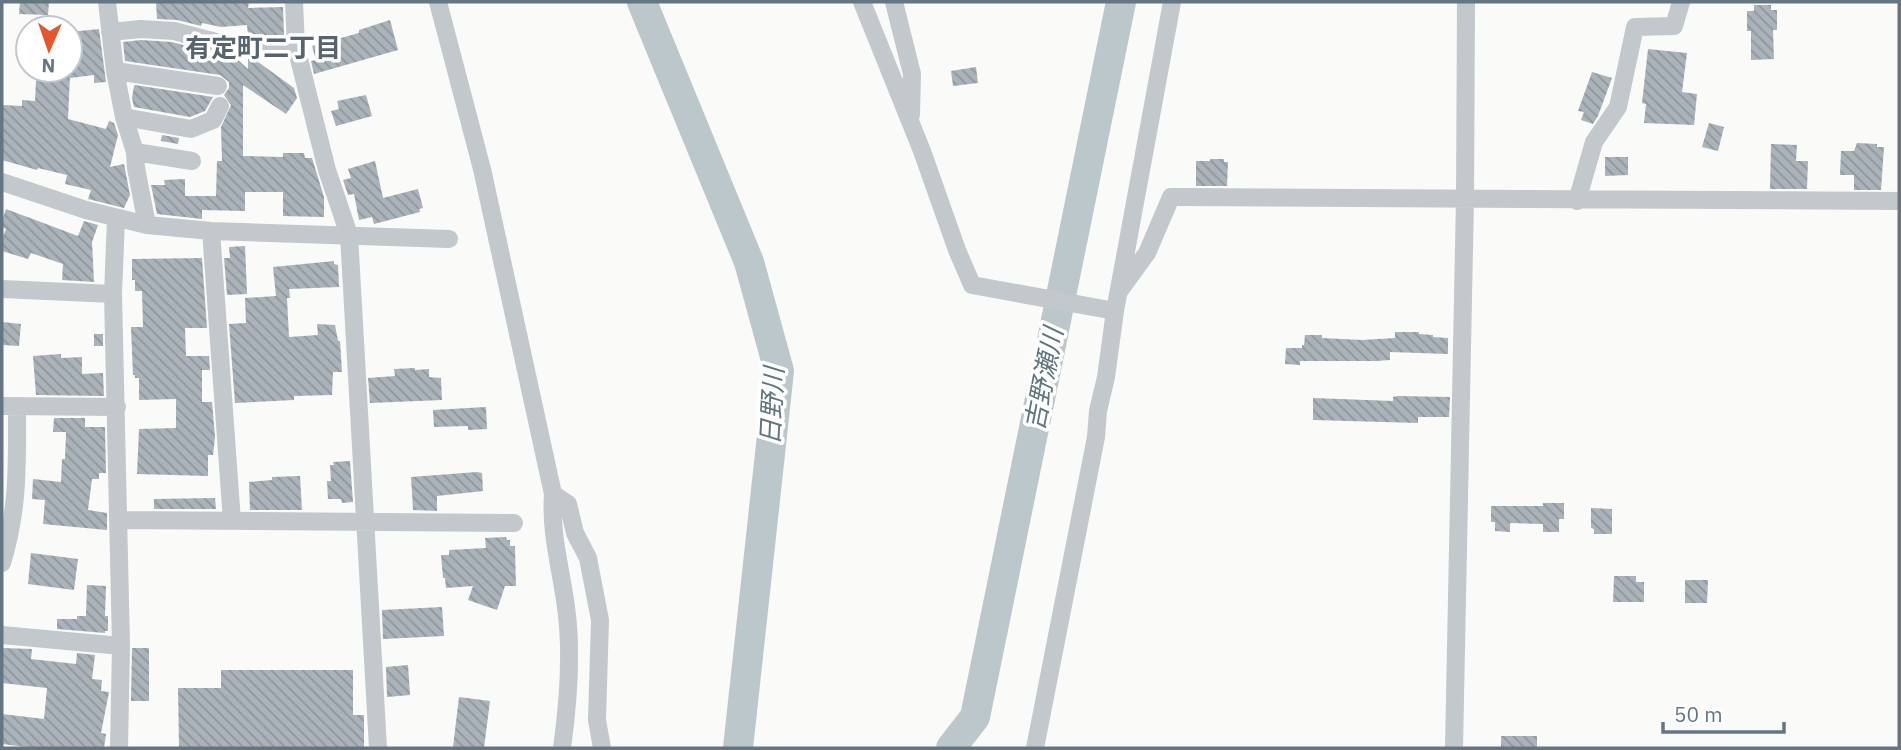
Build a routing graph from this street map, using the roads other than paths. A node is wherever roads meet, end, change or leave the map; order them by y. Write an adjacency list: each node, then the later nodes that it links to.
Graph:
1 (107, 2): 9 (street)
2 (294, 2): 10 (street)
3 (438, 2): 33 (street)
4 (862, 2): 15 (street)
5 (894, 2): 15 (street)
6 (1172, 2): 28 (street)
7 (1466, 2): 19 (street)
8 (1681, 2): 20 (street)
9 (110, 32): 10 (street); 11 (street)
10 (296, 47): 25 (street)
11 (115, 71): 12 (street); 14 (street)
12 (218, 86)
13 (219, 106): 14 (street)
14 (124, 117): 16 (street)
15 (910, 121): 30 (street)
16 (135, 152): 17 (street); 23 (street)
17 (192, 161)
18 (2, 182): 22 (street)
19 (1465, 198): 20 (street); 28 (street); 46 (street)
20 (1577, 201): 21 (street)
21 (1899, 201)
22 (116, 219): 23 (street); 29 (street)
23 (147, 225): 24 (street)
24 (211, 231): 25 (street); 35 (street)
25 (349, 235): 26 (street); 36 (street)
26 (449, 239)
27 (2, 289): 29 (street)
28 (1120, 290): 30 (street)
29 (113, 293): 32 (street)
30 (1115, 311): 45 (street)
31 (9, 406): 32 (street); 38 (street)
32 (117, 407): 34 (street)
33 (552, 494): 43 (street); 44 (street)
34 (119, 520): 35 (street); 40 (street)
35 (232, 521): 36 (street)
36 (367, 523): 37 (street); 42 (street)
37 (514, 523)
38 (2, 563)
39 (2, 635): 40 (street)
40 (121, 646): 41 (street)
41 (119, 748)
42 (378, 748)
43 (562, 748)
44 (602, 748)
45 (1035, 748)
46 (1454, 748)

